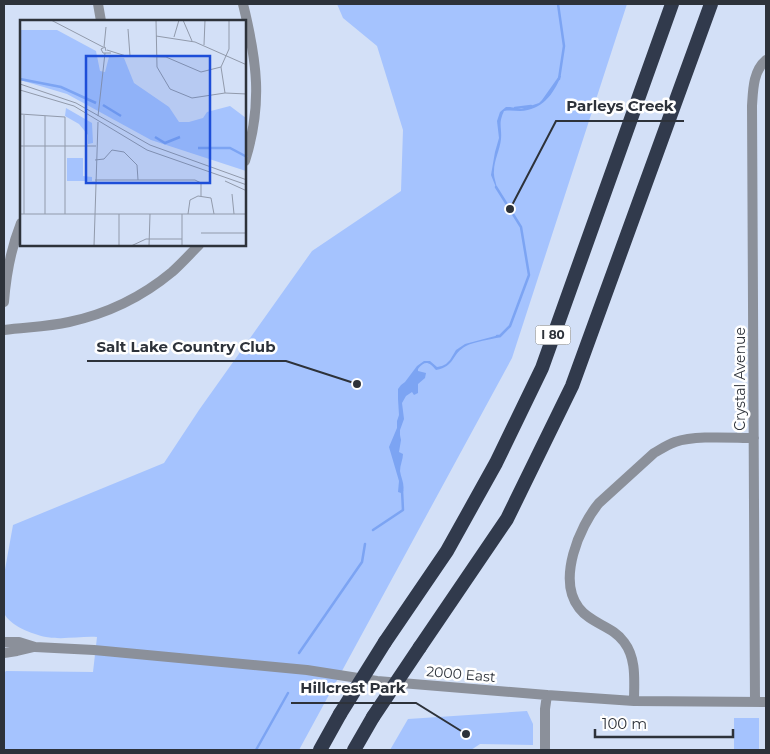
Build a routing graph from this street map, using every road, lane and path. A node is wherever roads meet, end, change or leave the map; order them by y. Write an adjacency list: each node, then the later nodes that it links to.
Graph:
1 (98, 4): 5 (street)
2 (242, 4): 7 (street)
3 (672, 4): 22 (highway, I 80, bridge)
4 (712, 4): 23 (highway, I 80, bridge)
5 (101, 20)
6 (246, 20): 9 (street)
7 (246, 20)
8 (766, 60): 14 (street, Crystal Avenue)
9 (246, 157)
10 (20, 226): 12 (street)
11 (198, 246): 13 (street)
12 (4, 302)
13 (4, 330)
14 (754, 438): 19 (street); 20 (street, Crystal Avenue)
15 (4, 642): 16 (street, 2000 East)
16 (36, 647): 17 (street, 2000 East); 18 (street, 2000 East)
17 (4, 652)
18 (548, 695): 19 (street, 2000 East); 24 (street)
19 (634, 701): 20 (street, 2000 East)
20 (755, 702): 21 (street, 2000 East)
21 (766, 702)
22 (320, 750)
23 (354, 750)
24 (545, 750)

